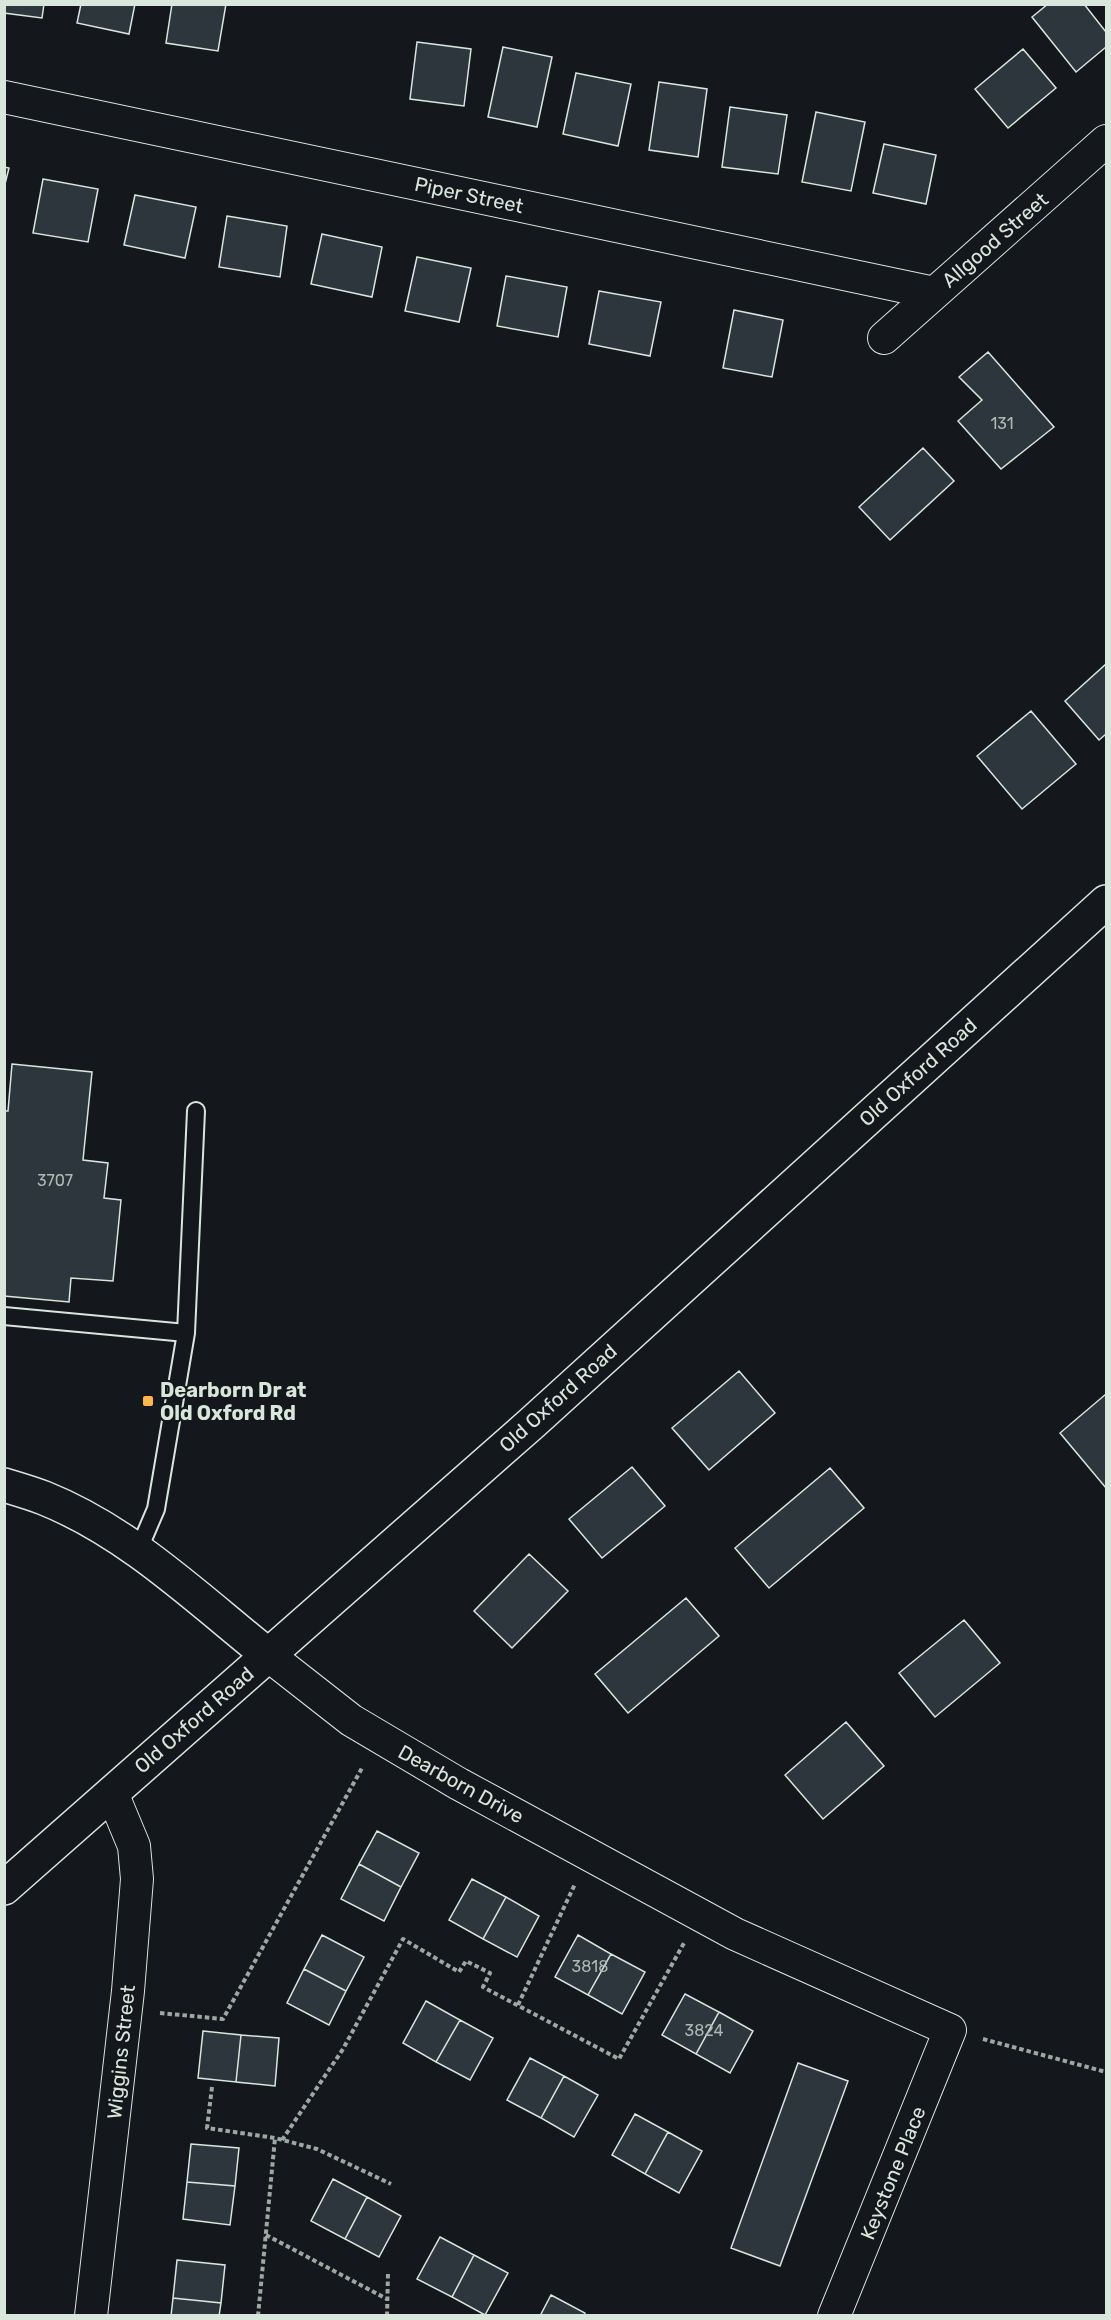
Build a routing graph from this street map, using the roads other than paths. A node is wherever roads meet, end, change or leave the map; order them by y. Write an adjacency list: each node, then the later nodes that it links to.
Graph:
1 (4, 97): 3 (street, Piper Street)
2 (1107, 141): 3 (street, Allgood Street)
3 (934, 293): 4 (street, Allgood Street)
4 (884, 338)
5 (1107, 902): 11 (street, Old Oxford Road)
6 (196, 1111): 8 (lane)
7 (4, 1316): 8 (lane)
8 (186, 1333): 10 (lane)
9 (4, 1485): 10 (street, Dearborn Drive)
10 (138, 1551): 11 (street, Dearborn Drive)
11 (268, 1655): 12 (street, Old Oxford Road); 14 (street, Dearborn Drive)
12 (112, 1793): 13 (street, Old Oxford Road); 15 (street, Wiggins Street)
13 (4, 1888)
14 (950, 2030): 16 (street, Keystone Place)
15 (91, 2316)
16 (834, 2316)

